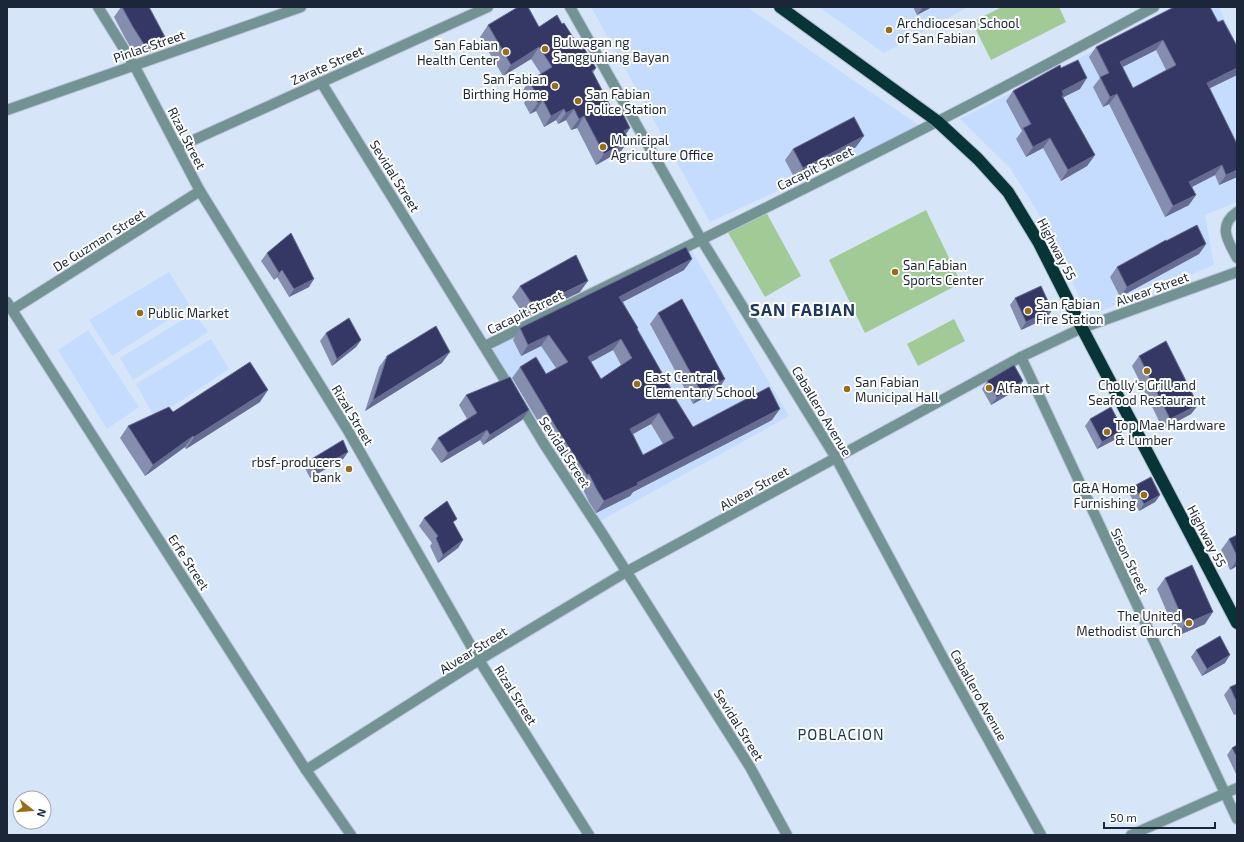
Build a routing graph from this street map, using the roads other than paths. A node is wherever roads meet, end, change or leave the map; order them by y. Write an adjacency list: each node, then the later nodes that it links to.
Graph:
1 (98, 7): 7 (street, Rizal Street)
2 (301, 7): 7 (street, Pinlac Street)
3 (488, 7): 8 (street, Zarate Street)
4 (570, 7): 14 (street, Caballero Avenue)
5 (780, 7): 10 (highway, Highway 55)
6 (1154, 7): 10 (street, Cacapit Street)
7 (134, 65): 9 (street, Pinlac Street); 11 (street, Rizal Street)
8 (321, 82): 11 (street, Zarate Street); 19 (street, Sevidal Street)
9 (7, 110)
10 (937, 121): 14 (street, Cacapit Street); 18 (highway, Highway 55)
11 (178, 148): 12 (street, Rizal Street)
12 (200, 191): 17 (street, De Guzman Street); 24 (street, Rizal Street)
13 (1237, 212): 15 (street)
14 (701, 239): 19 (street, Cacapit Street); 21 (street, Caballero Avenue)
15 (1237, 258)
16 (1237, 272): 18 (street, Alvear Street)
17 (10, 306): 25 (street, Erfe Street)
18 (1082, 328): 20 (street, Alvear Street); 23 (highway, Highway 55)
19 (485, 346): 22 (street, Sevidal Street)
20 (1021, 357): 21 (street, Alvear Street); 27 (street, Sison Street)
21 (836, 458): 22 (street, Alvear Street); 32 (street, Caballero Avenue)
22 (626, 572): 24 (street, Alvear Street); 31 (street, Sevidal Street)
23 (1237, 623)
24 (479, 660): 25 (street, Alvear Street); 30 (street, Rizal Street)
25 (306, 770): 29 (street, Erfe Street)
26 (1237, 788): 27 (street)
27 (1224, 793): 28 (street, Sison Street); 33 (street)
28 (1237, 819)
29 (351, 835)
30 (589, 835)
31 (787, 835)
32 (1041, 835)
33 (1132, 835)

